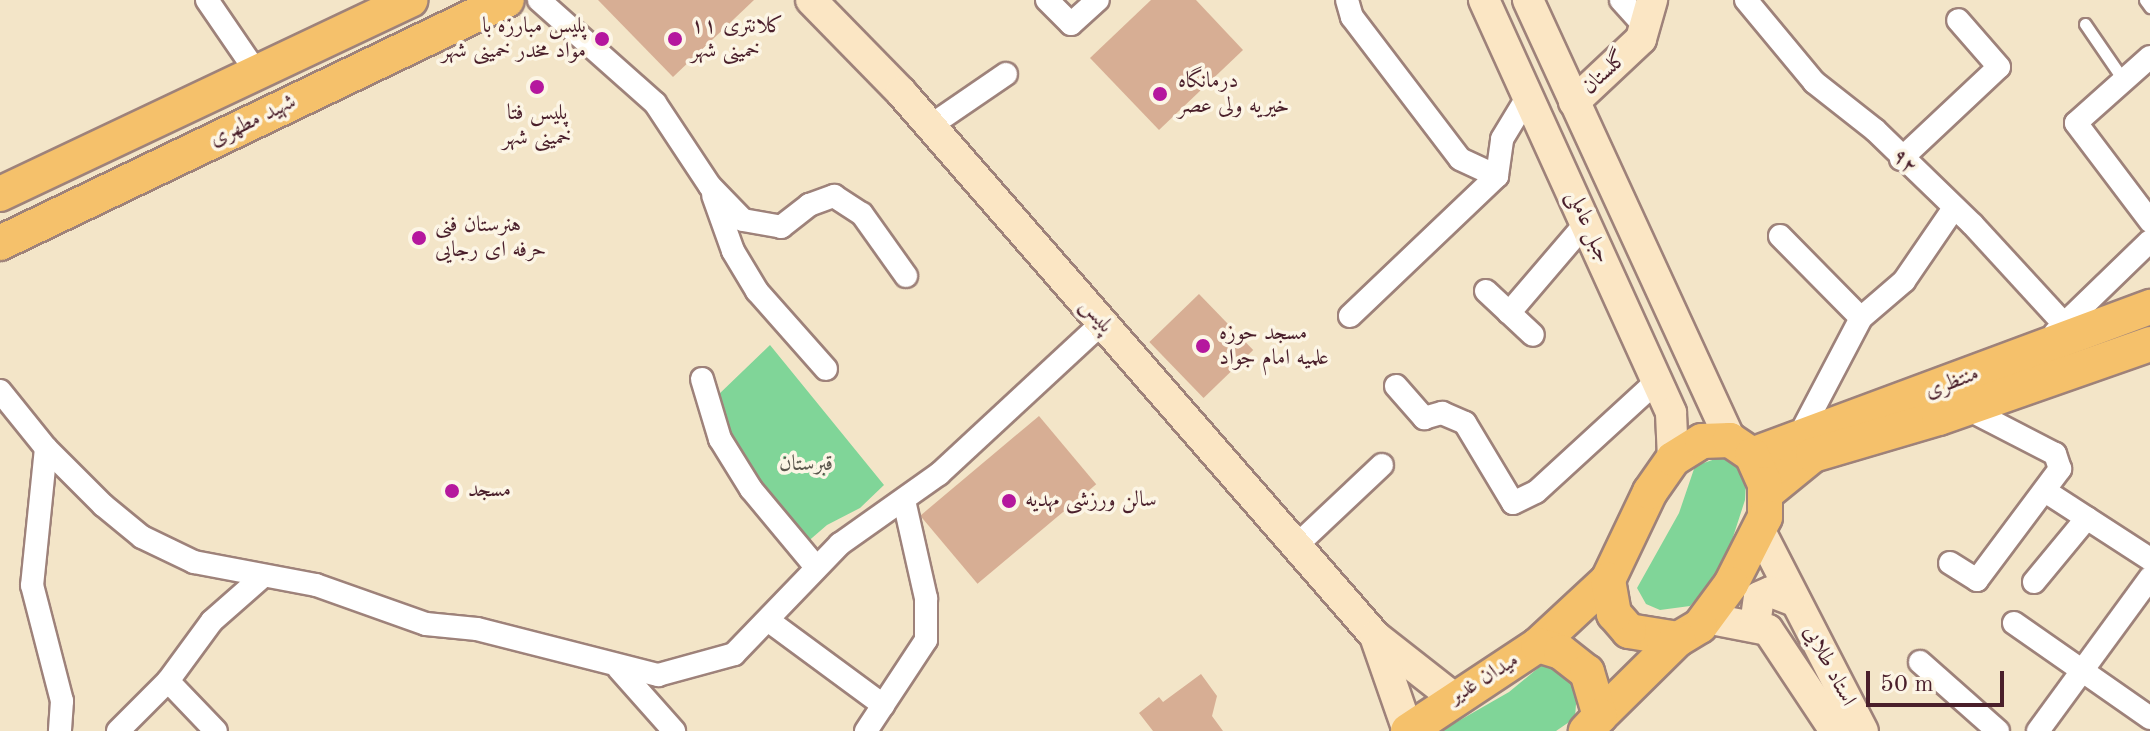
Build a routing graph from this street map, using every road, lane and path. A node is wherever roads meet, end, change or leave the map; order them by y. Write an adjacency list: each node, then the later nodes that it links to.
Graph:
1 (207, 0): 19 (street)
2 (507, 0): 24 (main road, شهید مطهری)
3 (539, 0): 29 (street)
4 (811, 0): 25 (street, پلیس)
5 (1047, 0): 6 (street)
6 (1098, 0)
7 (1347, 0): 27 (street)
8 (1484, 0): 22 (street, جبل عاملی)
9 (1528, 0): 23 (street, جبل عاملی)
10 (1621, 0): 15 (street)
11 (1746, 0): 26 (street, ۹۲)
12 (2145, 0): 14 (lane)
13 (400, 2): 19 (main road, شهید مطهری)
14 (2150, 7)
15 (1648, 13): 23 (street, گلستان)
16 (1958, 20): 26 (street)
17 (2085, 24): 21 (lane)
18 (2150, 57): 21 (street)
19 (257, 73): 24 (main road); 28 (main road, شهید مطهری)
20 (1006, 74): 25 (street)
21 (2124, 81): 31 (street)
22 (1528, 96): 27 (street); 32 (street, جبل عاملی)
23 (1574, 102): 54 (street, جبل عاملی)
24 (273, 112): 35 (main road, شهید مطهری)
25 (930, 126): 42 (street, پلیس)
26 (1901, 159): 30 (street, ۹۲)
27 (1497, 176): 40 (street)
28 (3, 186)
29 (710, 186): 36 (street); 47 (street)
30 (1954, 208): 41 (street); 43 (street, ۹۲)
31 (2150, 221)
32 (1586, 223): 39 (street); 49 (street, جبل عاملی)
33 (1780, 236): 41 (street)
34 (2150, 241): 43 (street)
35 (0, 243)
36 (906, 276)
37 (1486, 291): 39 (street)
38 (2150, 307): 46 (main road, منتظری)
39 (1509, 313): 44 (street)
40 (1350, 316)
41 (1861, 318): 53 (street)
42 (1102, 323): 60 (street); 63 (street, پلیس)
43 (2064, 324): 46 (street)
44 (1533, 335)
45 (2150, 344): 52 (main road, منتظری)
46 (2041, 349): 53 (main road, منتظری)
47 (826, 369)
48 (702, 379): 66 (street)
49 (1657, 381): 50 (street); 56 (street, جبل عاملی)
50 (1396, 386)
51 (0, 391): 55 (street)
52 (1966, 408): 58 (street); 59 (main road, منتظری)
53 (1798, 438): 54 (main road, منتظری)
54 (1741, 447): 56 (main road, منتظری); 59 (main road)
55 (46, 448): 67 (street); 87 (street)
56 (1673, 459): 69 (main road)
57 (1382, 465): 63 (street)
58 (2045, 491): 61 (street); 65 (street)
59 (1765, 494): 62 (main road)
60 (904, 500): 66 (street); 84 (street)
61 (2087, 518): 64 (street); 70 (street)
62 (1759, 529): 71 (street, استاد طلایی); 72 (main road)
63 (1296, 546): 76 (street, پلیس)
64 (2150, 559)
65 (1950, 563)
66 (816, 567): 73 (street)
67 (262, 577): 80 (street); 82 (street)
68 (2150, 578): 81 (street)
69 (1608, 580): 77 (main road); 78 (main road)
70 (2034, 582)
71 (1795, 601): 75 (street); 94 (street, استاد طلایی)
72 (1706, 618): 75 (street); 77 (main road)
73 (769, 621): 80 (street); 84 (street)
74 (2014, 623): 81 (street)
75 (1755, 625): 93 (street, استاد طلایی)
76 (1375, 636): 83 (street); 92 (street)
77 (1678, 639): 86 (main road)
78 (1538, 645): 83 (main road, میدان غدیر); 86 (main road, میدان غدیر)
79 (1920, 662): 95 (street)
80 (619, 669): 90 (street)
81 (2079, 671): 85 (street); 96 (street)
82 (168, 681): 88 (street); 89 (street)
83 (1454, 698): 92 (main road, میدان غدیر)
84 (883, 705): 91 (street)
85 (2150, 718)
86 (1593, 724)
87 (60, 731)
88 (118, 731)
89 (216, 731)
90 (674, 731)
91 (866, 731)
92 (1408, 731)
93 (1835, 731)
94 (1863, 731)
95 (1998, 731)
96 (2038, 731)

